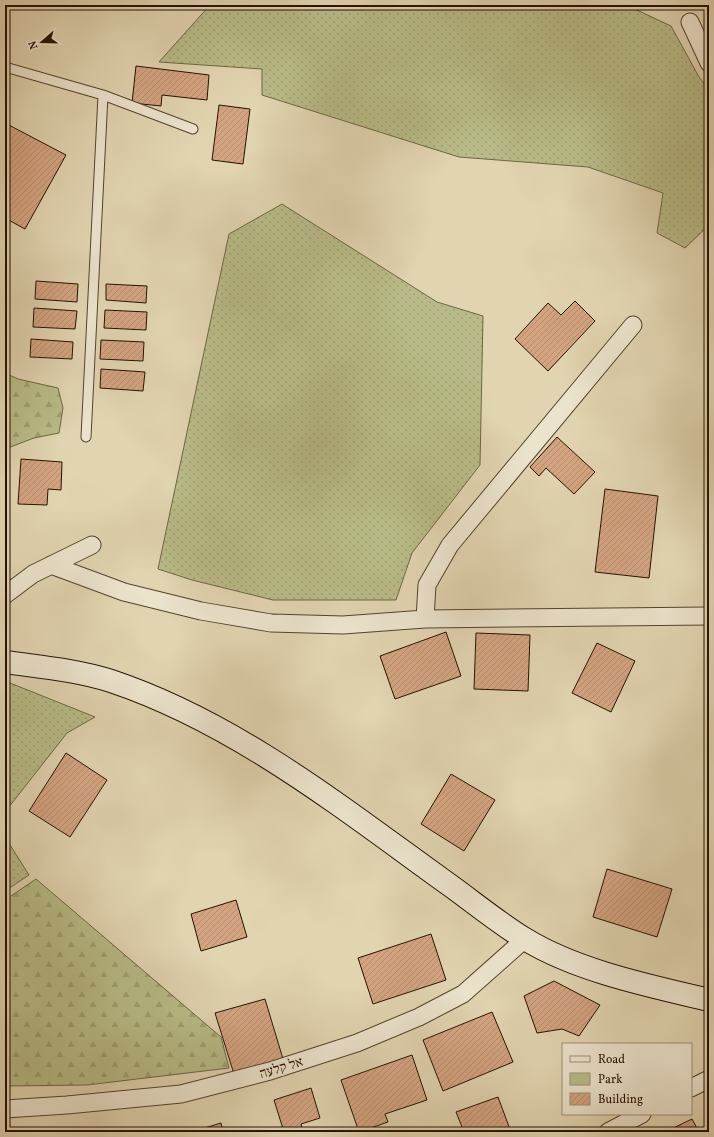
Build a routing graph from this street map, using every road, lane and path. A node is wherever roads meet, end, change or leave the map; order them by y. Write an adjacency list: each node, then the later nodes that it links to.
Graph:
1 (690, 22): 2 (street)
2 (709, 63)
3 (5, 67): 4 (lane)
4 (103, 95): 5 (lane); 7 (lane)
5 (193, 130)
6 (633, 325): 12 (street)
7 (86, 437)
8 (92, 545): 9 (street)
9 (51, 565): 10 (street); 12 (street)
10 (5, 595)
11 (709, 616): 12 (street)
12 (425, 619)
13 (5, 662): 14 (street)
14 (525, 939): 15 (street); 18 (street, אל קלעה)
15 (709, 1000)
16 (709, 1079): 17 (street)
17 (692, 1088)
18 (5, 1109)
19 (640, 1115): 20 (street)
20 (608, 1132)

